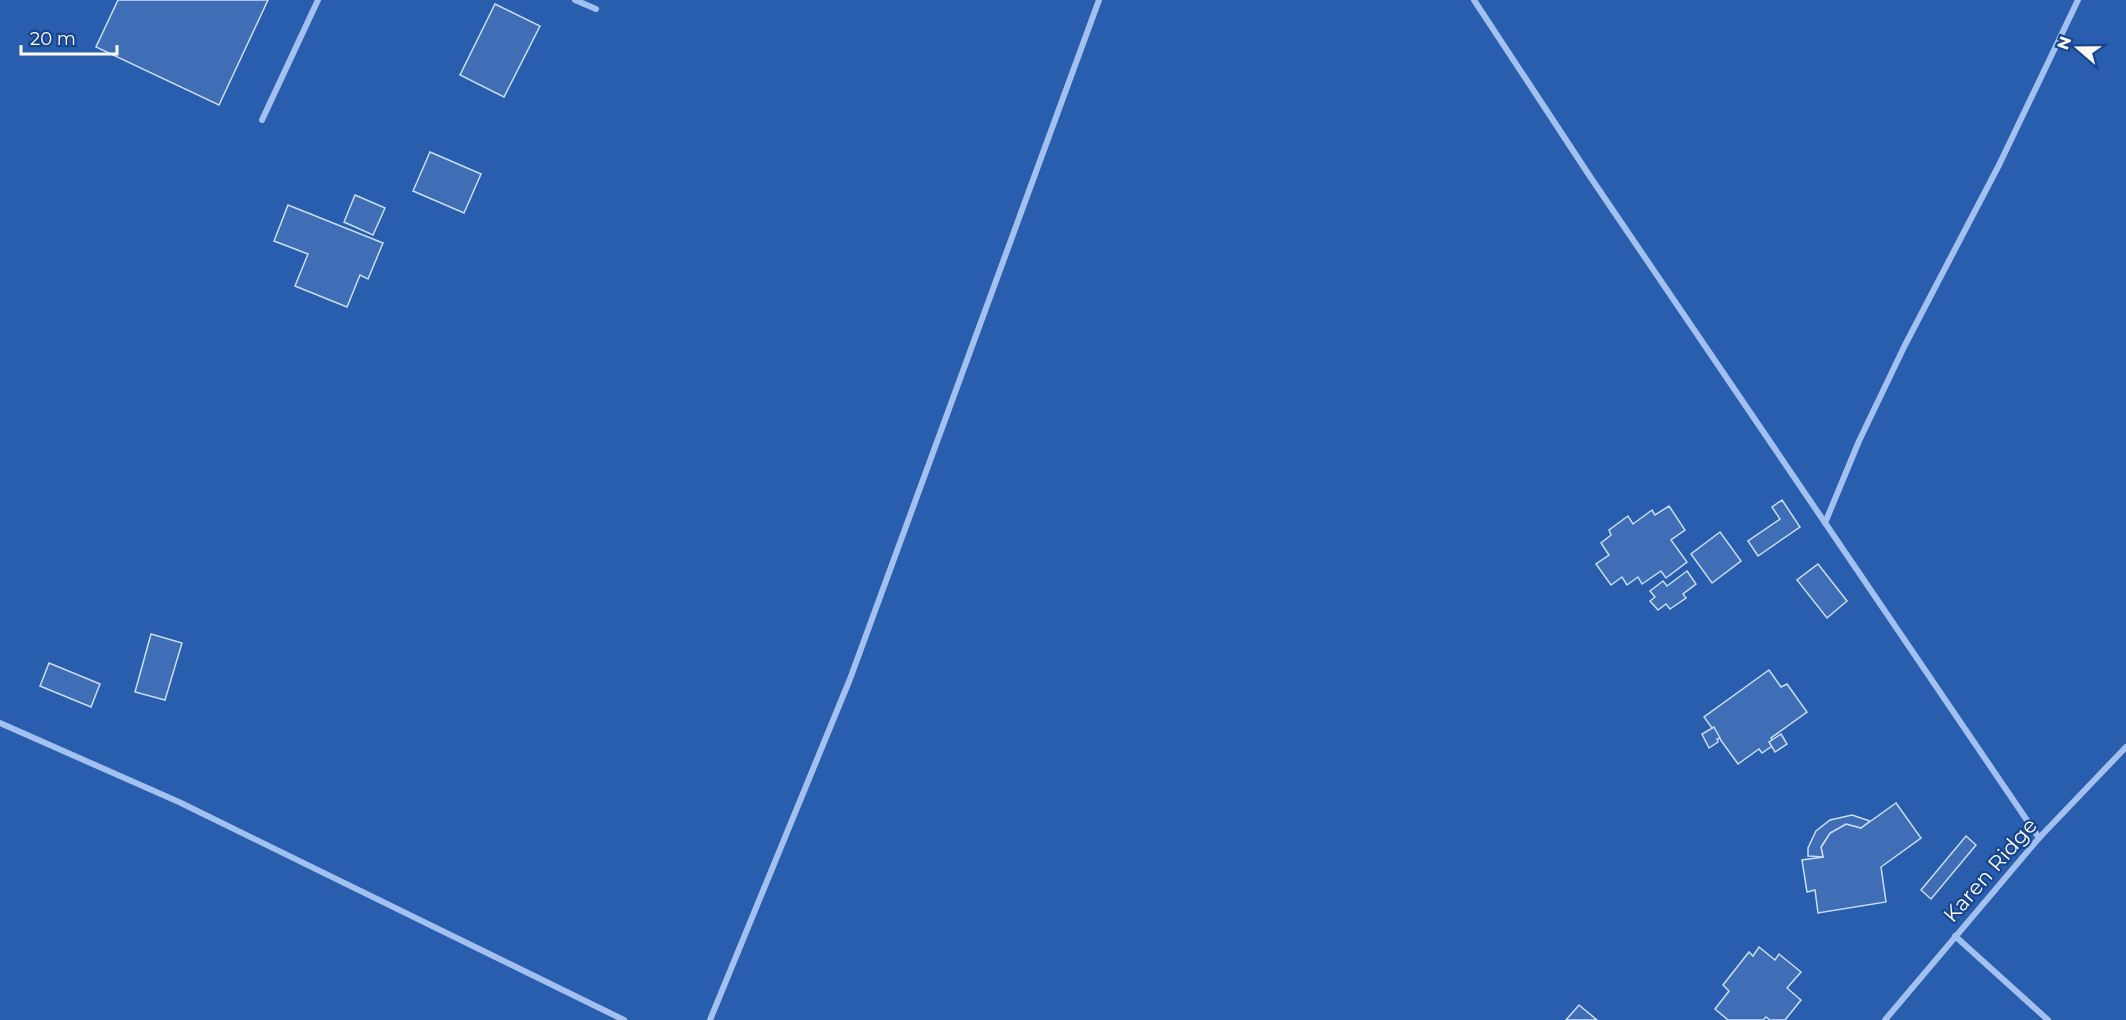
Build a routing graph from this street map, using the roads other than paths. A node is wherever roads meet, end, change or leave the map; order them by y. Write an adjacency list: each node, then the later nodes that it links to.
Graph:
1 (318, 0): 7 (street)
2 (575, 0): 6 (street)
3 (1099, 0): 14 (street)
4 (1474, 0): 8 (street)
5 (2078, 0): 8 (street)
6 (596, 9)
7 (262, 120)
8 (1826, 523): 11 (street)
9 (0, 723): 13 (street)
10 (2126, 747): 11 (street, Karen Ridge)
11 (2039, 838): 12 (street, Karen Ridge)
12 (1955, 936): 15 (street, Karen Ridge); 16 (street)
13 (624, 1020)
14 (710, 1020)
15 (1885, 1020)
16 (2048, 1020)

